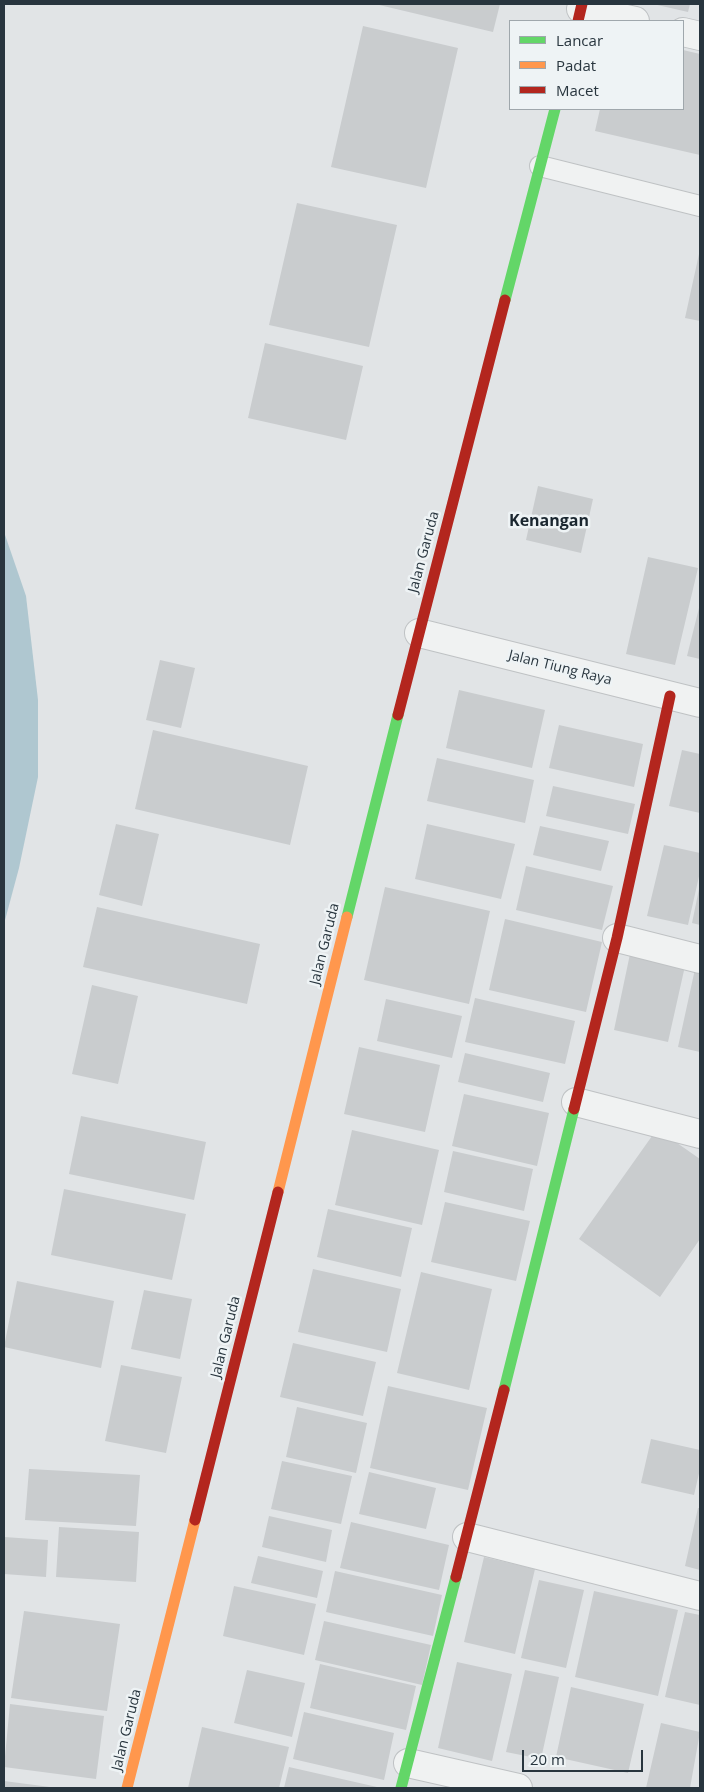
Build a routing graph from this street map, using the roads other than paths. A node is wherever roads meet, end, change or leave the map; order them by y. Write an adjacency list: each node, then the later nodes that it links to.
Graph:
1 (580, 11): 2 (street)
2 (630, 20)
3 (684, 32): 4 (street)
4 (700, 36)
5 (555, 110): 6 (street, Jalan Garuda)
6 (540, 166): 7 (lane); 8 (street, Jalan Garuda)
7 (700, 206)
8 (419, 633): 9 (street, Jalan Tiung Raya); 18 (street, Jalan Garuda)
9 (670, 696): 10 (street, Jalan Tiung Raya); 11 (street)
10 (700, 703)
11 (617, 938): 12 (street); 13 (street)
12 (700, 959)
13 (576, 1102): 14 (street); 15 (street)
14 (700, 1134)
15 (467, 1537): 16 (street); 17 (street)
16 (700, 1596)
17 (404, 1776): 19 (street)
18 (127, 1788)
19 (518, 1788)

